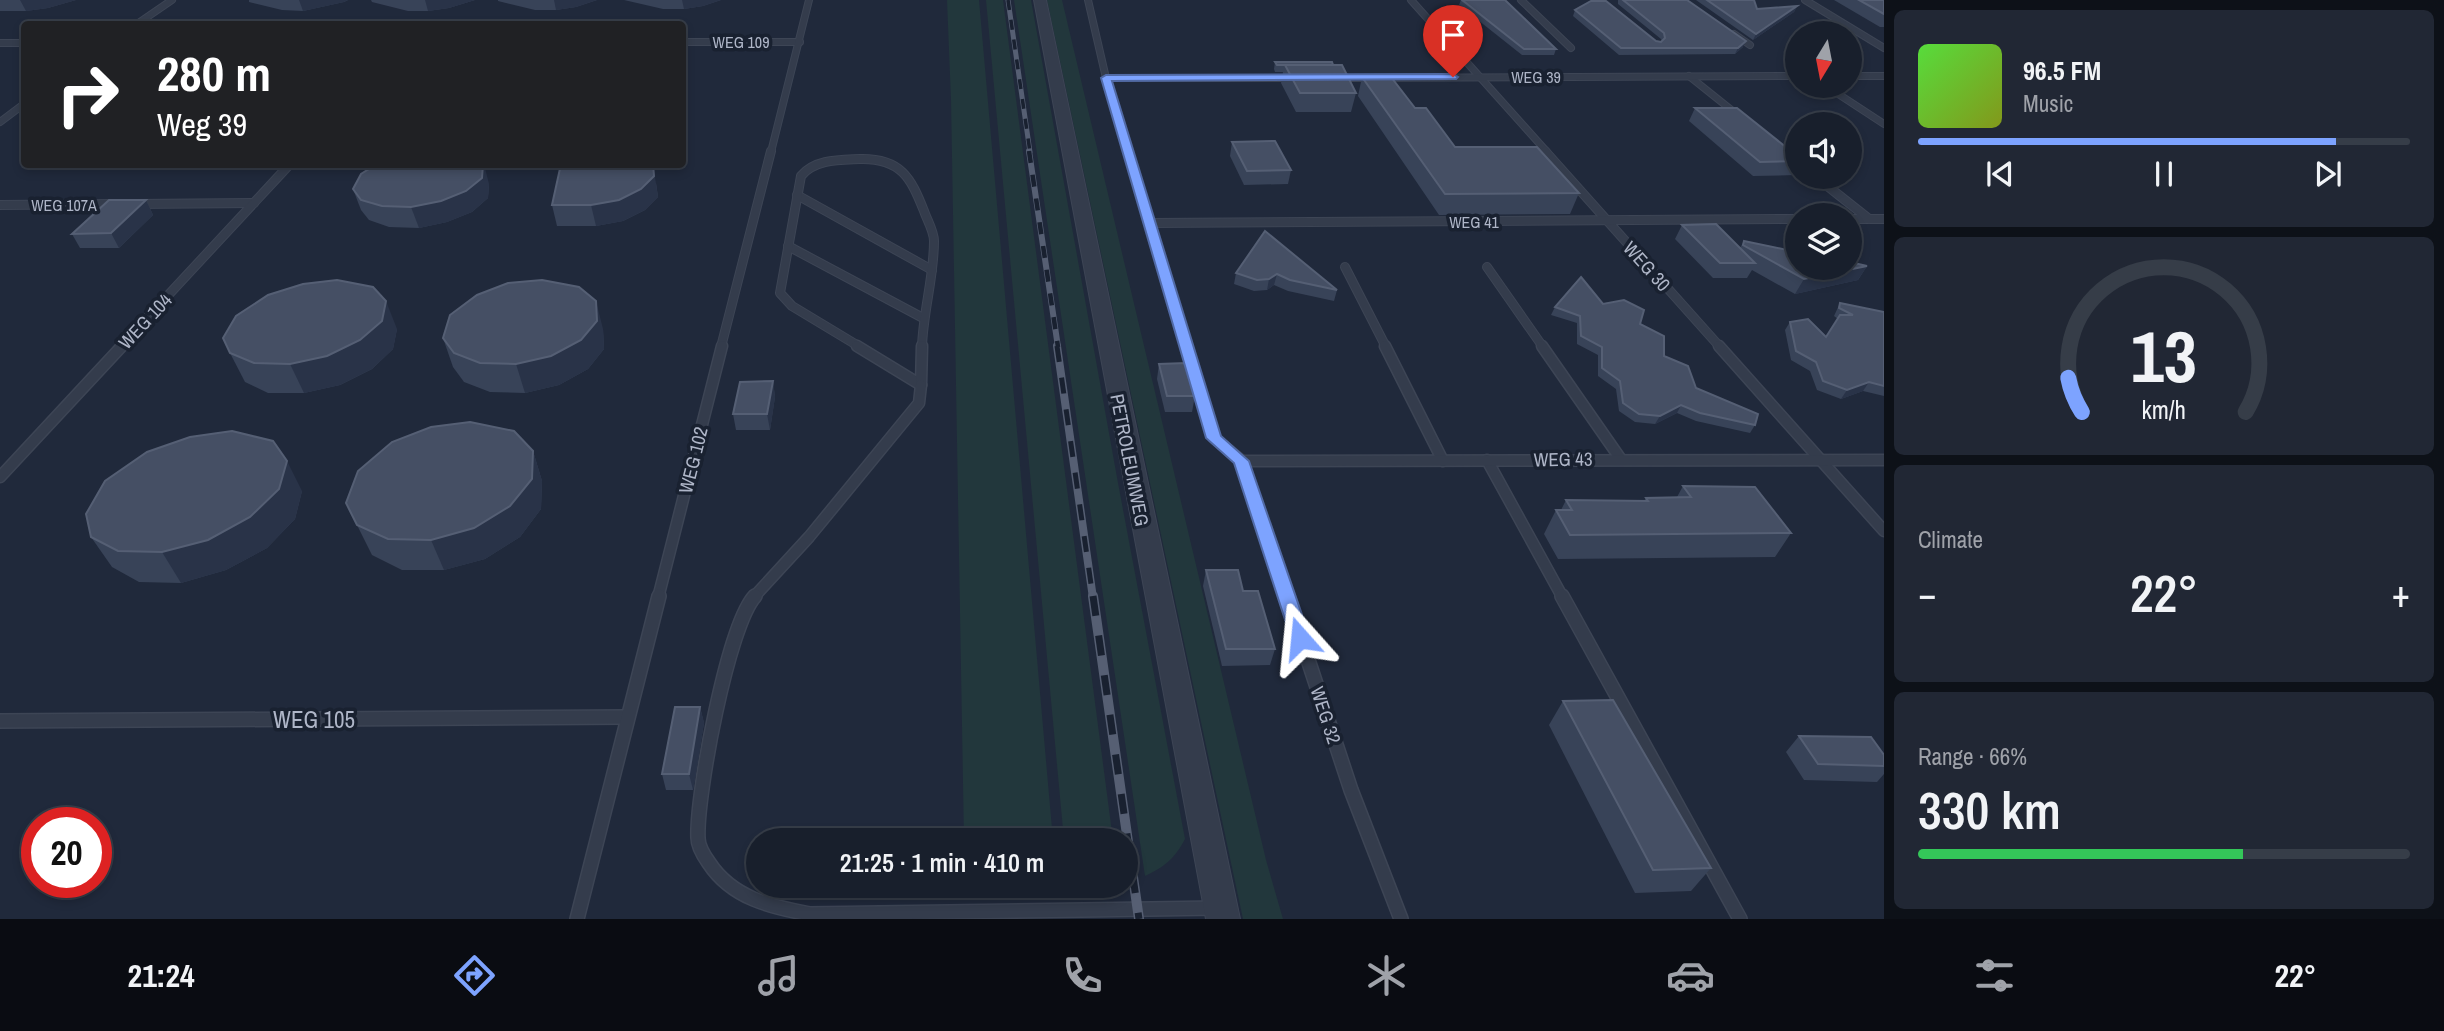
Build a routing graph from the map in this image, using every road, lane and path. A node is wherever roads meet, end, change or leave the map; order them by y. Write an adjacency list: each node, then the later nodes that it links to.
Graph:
1 (172, 0): 8 (lane)
2 (809, 0): 11 (lane, WEG 102)
3 (1040, 0): 57 (street, PETROLEUMWEG)
4 (1088, 0): 22 (lane)
5 (1411, 0): 21 (lane, WEG 30)
6 (1521, 0): 15 (lane)
7 (1805, 0): 16 (lane)
8 (141, 21)
9 (1729, 30): 14 (lane)
10 (686, 42): 11 (lane, WEG 109)
11 (800, 42): 55 (lane, WEG 102)
12 (0, 43): 13 (lane)
13 (21, 43)
14 (1750, 45)
15 (1571, 48)
16 (1884, 48)
17 (1689, 76): 18 (lane, WEG 39); 21 (lane, WEG 39); 27 (lane)
18 (1785, 76)
19 (1862, 76): 20 (lane)
20 (1884, 76)
21 (1480, 77): 24 (lane, WEG 39); 39 (lane, WEG 30)
22 (1106, 78): 23 (lane); 40 (lane)
23 (1300, 78)
24 (1328, 78)
25 (1844, 98): 29 (lane)
26 (21, 106): 28 (lane)
27 (1743, 119)
28 (0, 122)
29 (1884, 124)
30 (286, 168): 33 (lane, WEG 104)
31 (1831, 189): 37 (lane)
32 (797, 195): 41 (lane); 44 (lane); 44 (lane)
33 (254, 203): 34 (lane, WEG 107A); 53 (lane, WEG 104)
34 (0, 205)
35 (1785, 219): 39 (lane, WEG 41)
36 (1862, 219): 37 (lane)
37 (1869, 219): 38 (lane)
38 (1884, 219)
39 (1608, 221): 40 (lane, WEG 41); 49 (lane, WEG 30)
40 (1151, 223): 51 (lane)
41 (788, 246): 45 (lane); 46 (lane)
42 (1345, 267): 52 (lane)
43 (1487, 267): 47 (lane)
44 (932, 270): 45 (lane)
45 (923, 318): 46 (lane)
46 (920, 385): 57 (lane)
47 (1620, 458): 48 (lane, WEG 43); 49 (lane, WEG 43)
48 (1487, 460): 52 (lane, WEG 43); 60 (lane)
49 (1821, 460): 50 (lane, WEG 43); 54 (lane, WEG 30)
50 (1884, 460)
51 (1241, 461): 52 (lane, WEG 43); 59 (lane, WEG 32)
52 (1443, 461)
53 (0, 477)
54 (1884, 531)
55 (627, 718): 56 (lane, WEG 105); 58 (lane, WEG 102)
56 (0, 721)
57 (1221, 914)
58 (577, 919)
59 (1401, 919)
60 (1740, 919)

